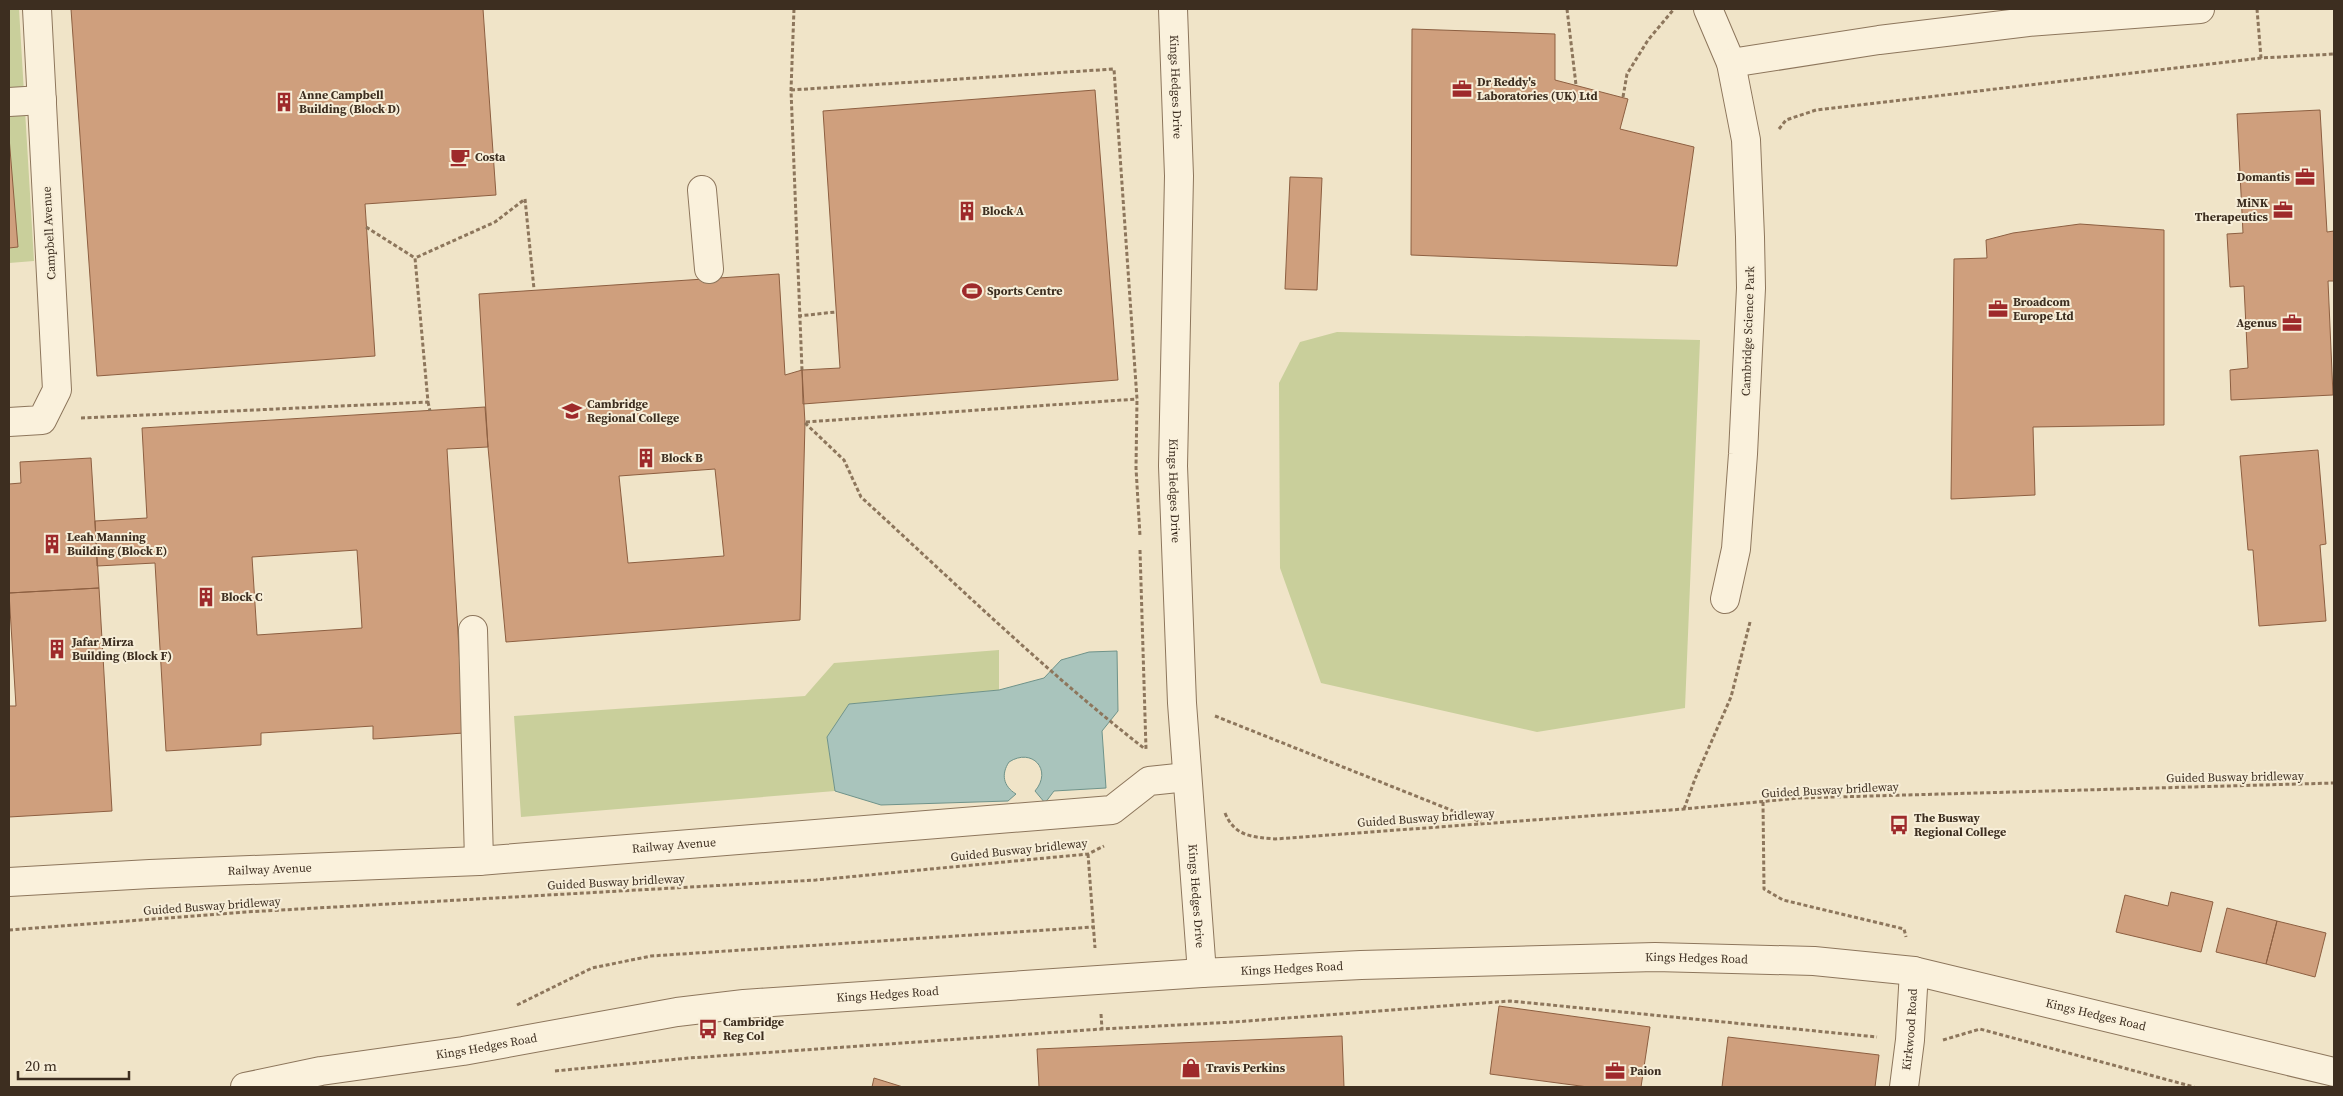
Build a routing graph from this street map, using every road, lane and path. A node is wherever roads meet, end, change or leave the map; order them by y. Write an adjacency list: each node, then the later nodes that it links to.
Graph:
1 (37, 9): 15 (street, Campbell Avenue)
2 (794, 9): 13 (path)
3 (1173, 9): 36 (street, Kings Hedges Drive)
4 (1567, 9): 12 (path)
5 (1675, 9): 14 (path)
6 (1708, 9): 11 (street, Cambridge Science Park)
7 (2200, 9): 11 (street)
8 (2257, 9): 10 (path)
9 (2334, 54): 10 (path)
10 (2261, 58): 17 (path)
11 (1731, 64): 33 (street, Cambridge Science Park)
12 (1576, 85)
13 (791, 90): 24 (path); 26 (path)
14 (1622, 97)
15 (42, 100): 16 (street); 29 (street, Campbell Avenue)
16 (9, 102)
17 (1816, 110)
18 (702, 190): 21 (street)
19 (366, 227): 20 (path)
20 (416, 258): 22 (path); 27 (path)
21 (709, 269)
22 (534, 289)
23 (836, 312): 24 (path)
24 (798, 316): 25 (path)
25 (802, 370)
26 (1137, 399): 31 (path); 37 (path)
27 (428, 402): 28 (path); 29 (path)
28 (430, 411)
29 (42, 420): 30 (street)
30 (9, 422)
31 (1140, 540)
32 (1140, 549): 37 (path)
33 (1725, 599)
34 (1752, 614): 42 (path)
35 (473, 630): 47 (street)
36 (1182, 703): 38 (street, Kings Hedges Drive); 44 (path)
37 (1146, 750): 39 (path)
38 (1187, 777): 39 (street); 43 (street, Kings Hedges Drive)
39 (1149, 781): 47 (street, Railway Avenue)
40 (2334, 783): 41 (path, Guided Busway bridleway)
41 (1763, 802): 42 (path, Guided Busway bridleway); 51 (path)
42 (1684, 809): 44 (path, Guided Busway bridleway)
43 (1190, 812): 44 (path, Guided Busway bridleway); 52 (street, Kings Hedges Drive)
44 (1482, 822)
45 (1111, 842): 46 (path, Guided Busway bridleway)
46 (1088, 854): 49 (path); 50 (path, Guided Busway bridleway)
47 (479, 861): 48 (street, Railway Avenue)
48 (9, 882)
49 (1093, 927): 53 (path); 54 (path)
50 (9, 930)
51 (1914, 971): 52 (street, Kings Hedges Road); 56 (street, Kirkwood Road); 58 (street, Kings Hedges Road)
52 (1202, 973): 53 (street, Kings Hedges Road)
53 (1098, 980): 55 (path); 59 (street, Kings Hedges Road)
54 (514, 1006)
55 (1102, 1029): 56 (path); 57 (path)
56 (1910, 1040): 60 (street, Kirkwood Road); 61 (path)
57 (552, 1071)
58 (2334, 1072)
59 (245, 1087)
60 (1904, 1087)
61 (2194, 1087)

